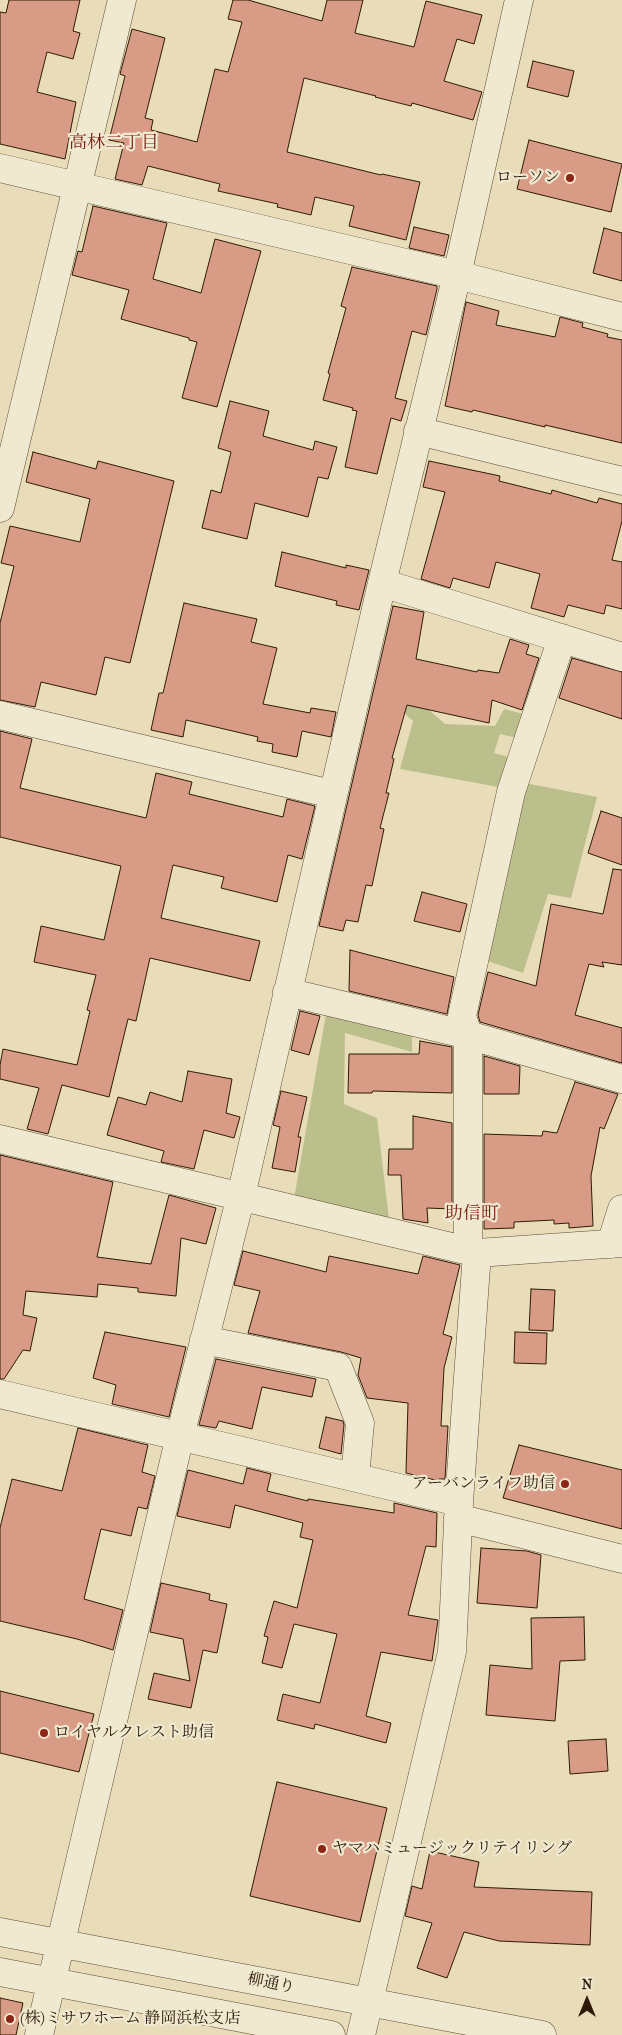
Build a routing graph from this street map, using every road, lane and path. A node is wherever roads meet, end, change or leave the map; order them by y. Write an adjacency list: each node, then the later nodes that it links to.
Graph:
1 (122, 0): 4 (street)
2 (519, 0): 5 (street)
3 (0, 168): 4 (street)
4 (76, 186): 5 (street); 9 (street)
5 (457, 275): 6 (street); 7 (street)
6 (622, 316)
7 (418, 431): 8 (street); 10 (street)
8 (622, 481)
9 (0, 508)
10 (382, 583): 11 (street); 14 (street)
11 (562, 638): 12 (street); 16 (street)
12 (622, 657)
13 (0, 715): 14 (street)
14 (332, 794): 15 (street)
15 (287, 992): 16 (street); 19 (street)
16 (468, 1035): 17 (street); 22 (street)
17 (622, 1079)
18 (0, 1140): 19 (street)
19 (241, 1196): 22 (street); 23 (street)
20 (622, 1209): 21 (street)
21 (617, 1243): 22 (street)
22 (472, 1252): 27 (street)
23 (204, 1340): 25 (street); 26 (street)
24 (0, 1394): 25 (street)
25 (180, 1436): 26 (street); 30 (street)
26 (355, 1477): 27 (street)
27 (459, 1510): 28 (street); 33 (street)
28 (622, 1559)
29 (0, 1932): 30 (street, 柳通り)
30 (60, 1944): 32 (street); 33 (street, 柳通り)
31 (0, 1972): 32 (street)
32 (51, 1983): 34 (street); 35 (street)
33 (368, 2003): 36 (street); 37 (street, 柳通り)
34 (40, 2035)
35 (332, 2035)
36 (361, 2035)
37 (542, 2035)

